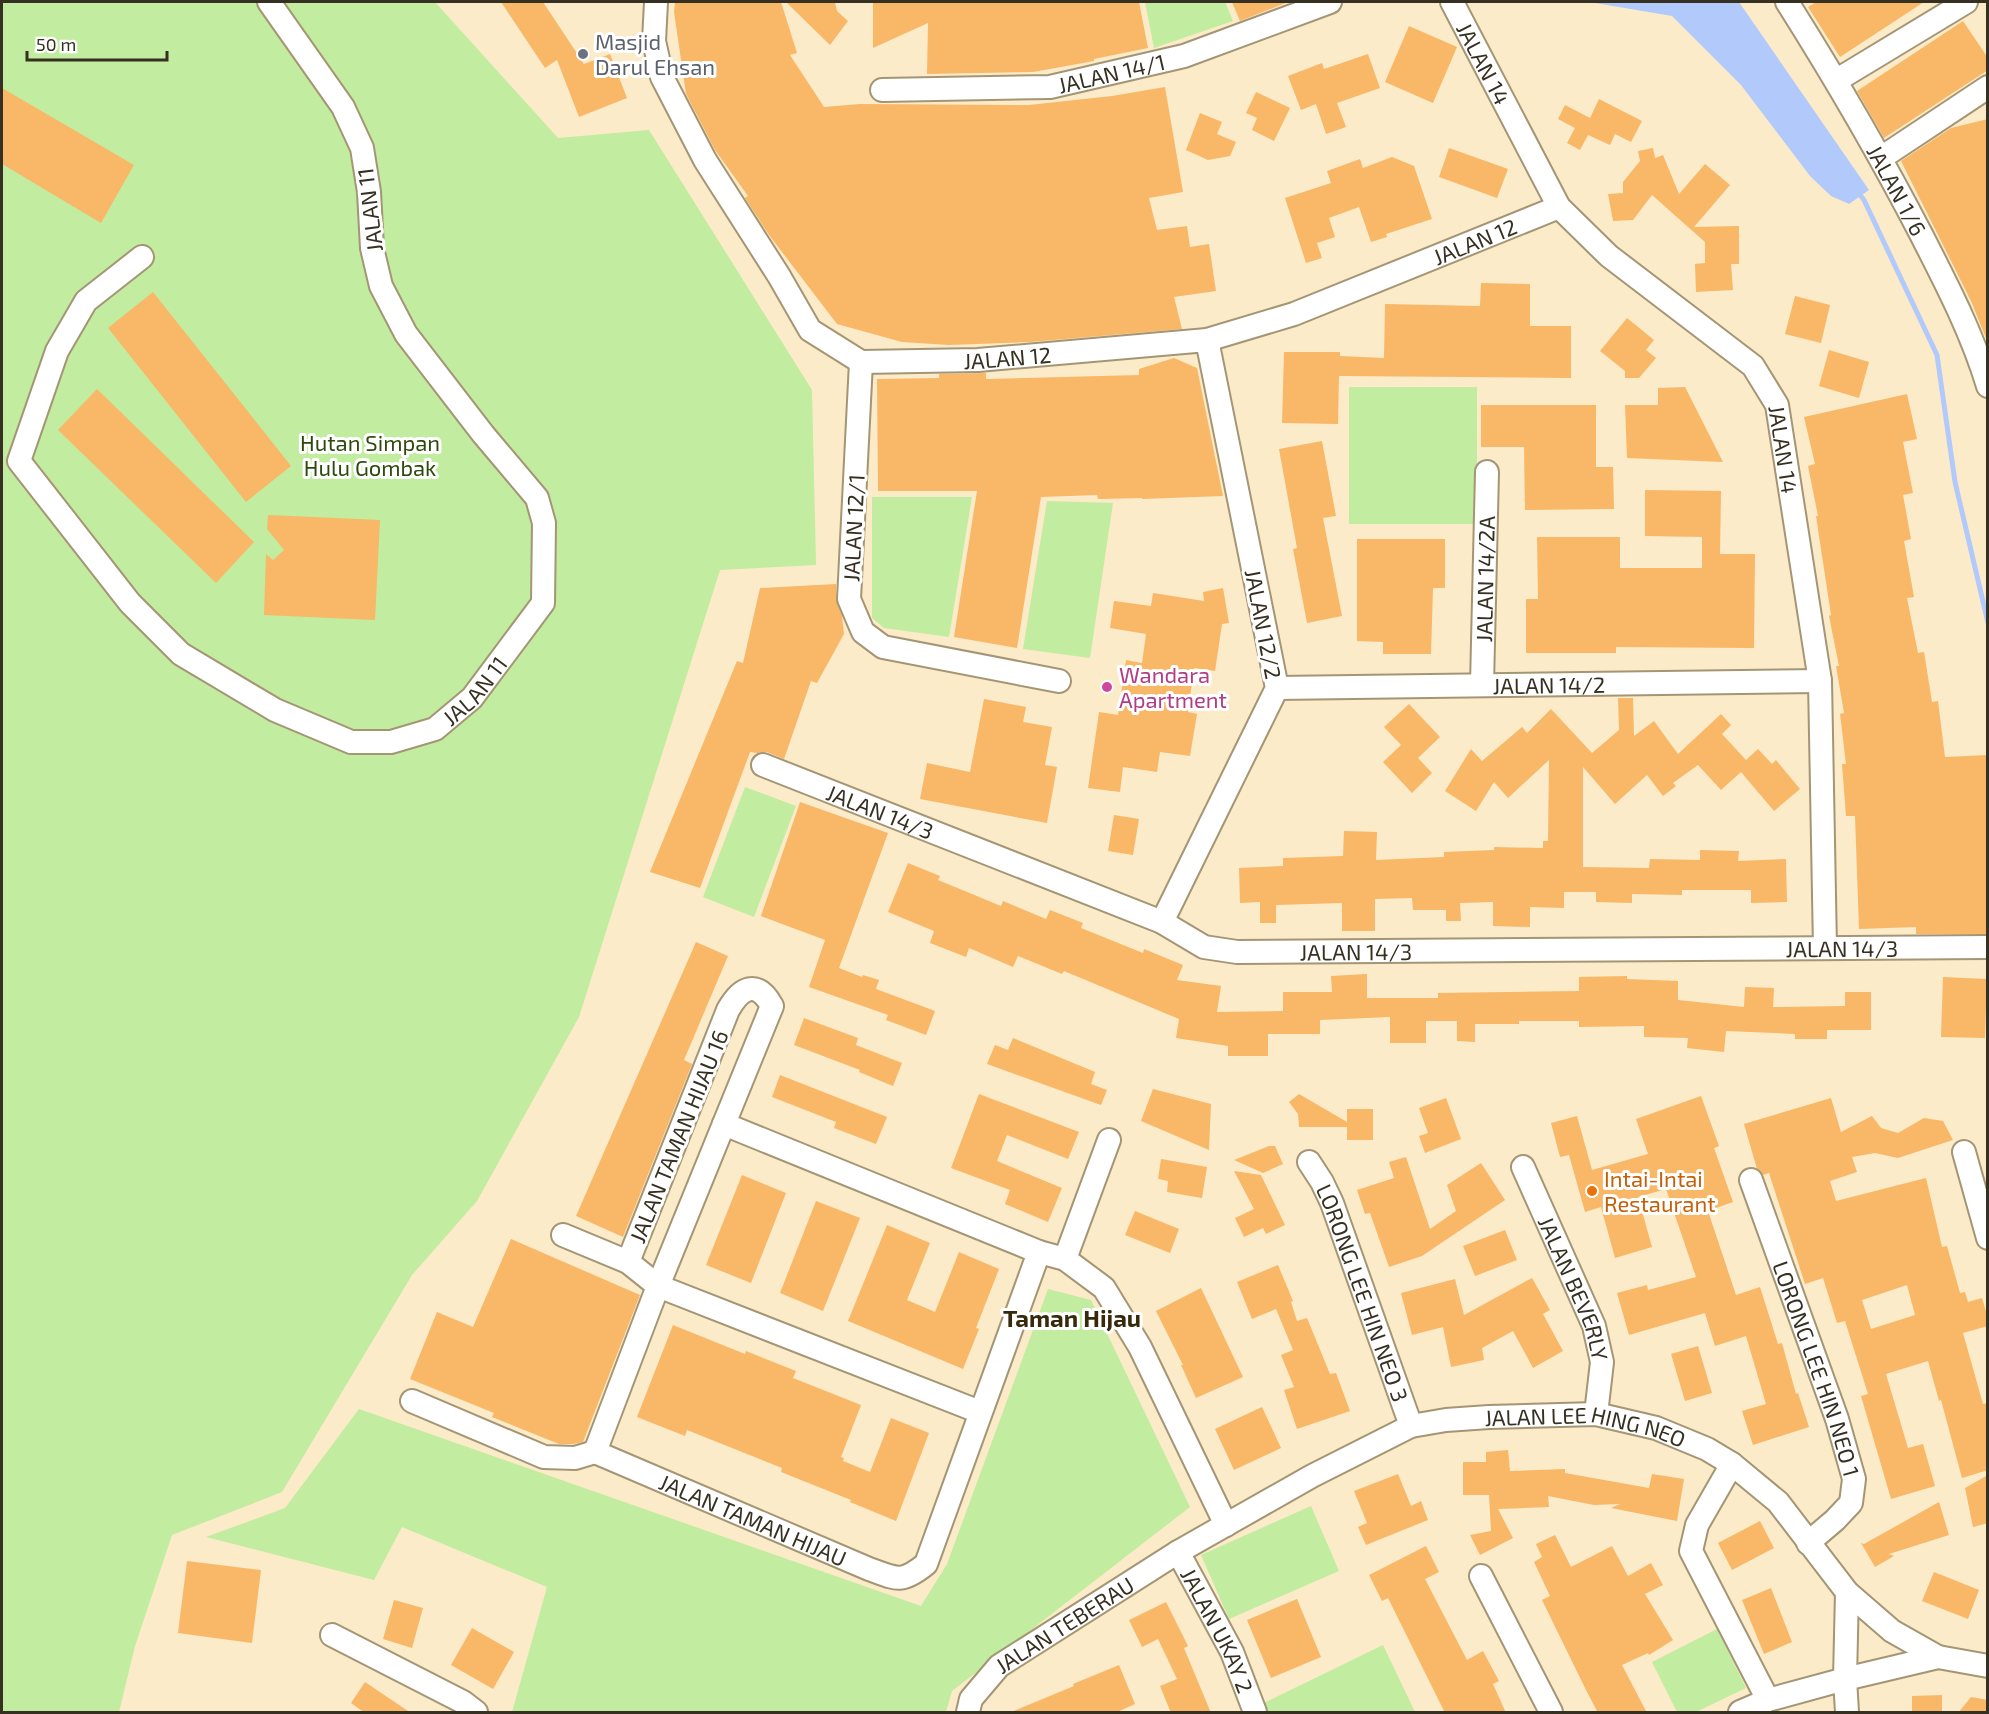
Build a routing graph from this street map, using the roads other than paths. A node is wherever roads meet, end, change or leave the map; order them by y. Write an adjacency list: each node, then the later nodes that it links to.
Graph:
1 (268, 2): 12 (street, JALAN 11)
2 (656, 2): 14 (street)
3 (1330, 2): 9 (street, JALAN 14/1)
4 (1452, 2): 11 (street, JALAN 14)
5 (1787, 2): 7 (street, JALAN 1/6)
6 (1966, 2): 7 (street)
7 (1837, 80): 10 (street, JALAN 1/6)
8 (1988, 87): 10 (street)
9 (882, 90)
10 (1881, 158): 15 (street, JALAN 1/6)
11 (1559, 207): 13 (street, JALAN 12); 18 (street, JALAN 14)
12 (142, 257)
13 (1208, 340): 14 (street, JALAN 12); 20 (street, JALAN 12/2)
14 (861, 362): 17 (street, JALAN 12/1)
15 (1988, 386)
16 (1487, 472): 19 (street, JALAN 14/2A)
17 (1059, 681)
18 (1820, 681): 19 (street, JALAN 14/2); 24 (street, JALAN 14)
19 (1482, 685): 20 (street, JALAN 14/2)
20 (1277, 688): 22 (street, JALAN 12/2)
21 (763, 765): 22 (street, JALAN 14/3)
22 (1162, 922): 24 (street, JALAN 14/3)
23 (1988, 947): 24 (street, JALAN 14/3)
24 (1826, 948)
25 (724, 1124): 33 (street); 35 (street, JALAN TAMAN HIJAU 16); 36 (street)
26 (1109, 1140): 34 (street)
27 (1964, 1152): 32 (street)
28 (1309, 1162): 40 (street, LORONG LEE HIN NEO 3)
29 (1522, 1167): 39 (street, JALAN BEVERLY)
30 (1751, 1180): 44 (street, LORONG LEE HIN NEO 1)
31 (563, 1234): 35 (street)
32 (1988, 1238)
33 (1039, 1252): 34 (street); 38 (street, JALAN TAMAN HIJAU)
34 (1065, 1259): 43 (street)
35 (628, 1262): 36 (street)
36 (658, 1286): 38 (street); 41 (street)
37 (412, 1401): 41 (street)
38 (980, 1412): 41 (street, JALAN TAMAN HIJAU)
39 (1596, 1414): 40 (street, JALAN LEE HING NEO); 42 (street, JALAN LEE HING NEO)
40 (1411, 1426): 43 (street, JALAN LEE HING NEO)
41 (595, 1452)
42 (1732, 1464): 44 (street, JALAN LEE HING NEO); 52 (street)
43 (1226, 1525): 45 (street, JALAN LEE HING NEO)
44 (1808, 1543): 47 (street, JALAN LEE HING NEO)
45 (1178, 1552): 54 (street, JALAN TEBERAU); 55 (street, JALAN UKAY 2)
46 (1481, 1576): 56 (street)
47 (1847, 1592): 49 (street, JALAN LEE HING NEO); 51 (street)
48 (332, 1635): 53 (street)
49 (1938, 1657): 50 (street); 51 (street)
50 (1988, 1666)
51 (1845, 1679): 52 (street); 58 (street)
52 (1768, 1700): 57 (street)
53 (476, 1713)
54 (968, 1713)
55 (1255, 1713)
56 (1551, 1713)
57 (1740, 1713)
58 (1846, 1713)

